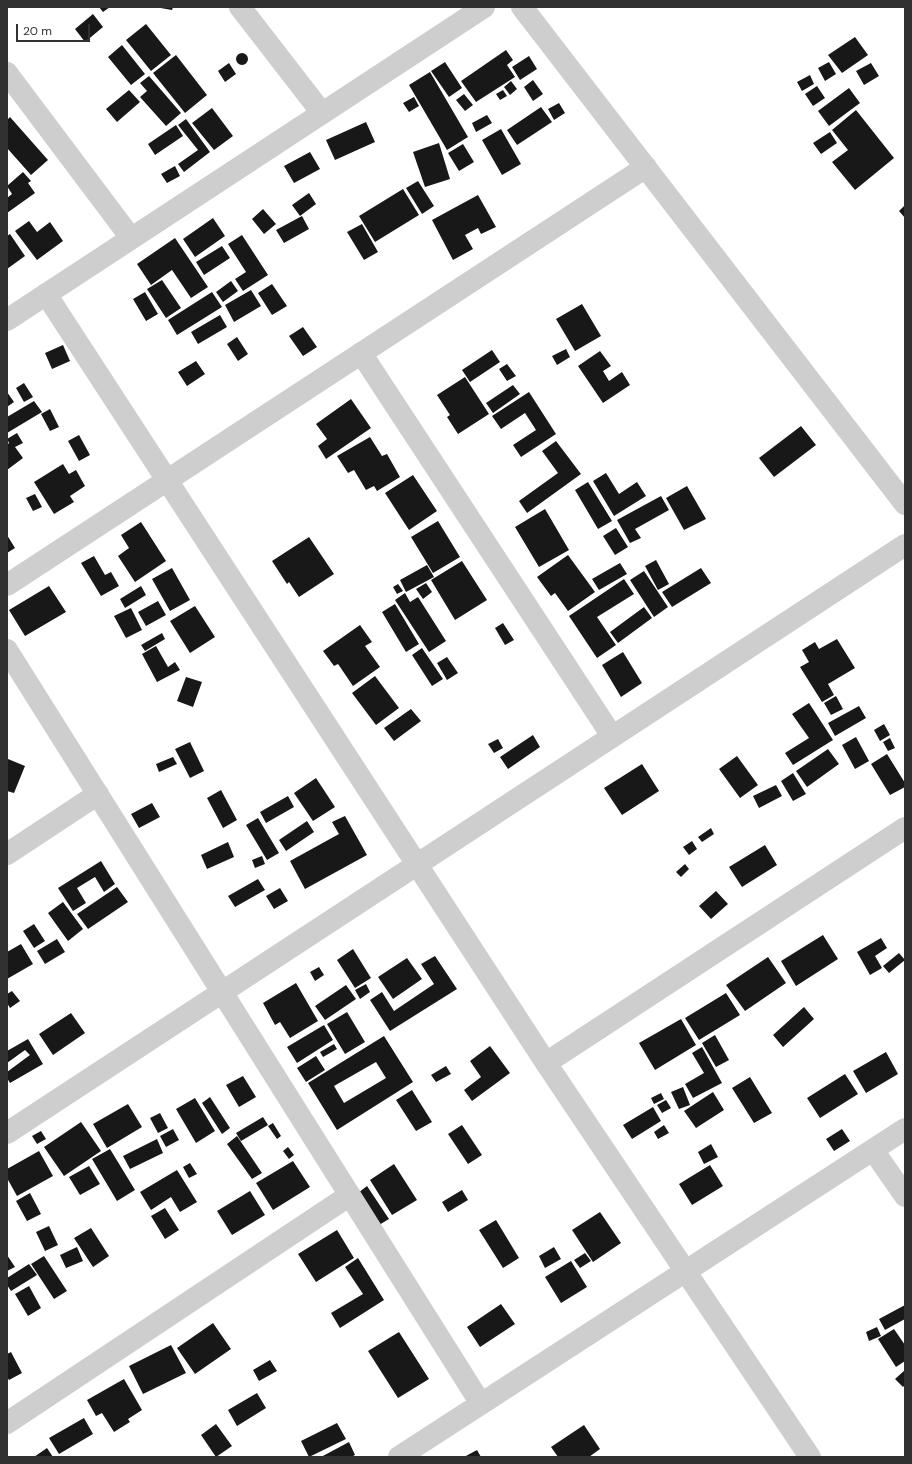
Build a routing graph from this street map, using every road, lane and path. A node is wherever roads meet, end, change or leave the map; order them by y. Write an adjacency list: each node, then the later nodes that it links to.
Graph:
1 (240, 7): 5 (street)
2 (484, 7): 5 (street)
3 (522, 7): 6 (street)
4 (7, 72): 7 (street)
5 (322, 113): 7 (street)
6 (646, 167): 10 (street); 12 (street)
7 (131, 238): 8 (street)
8 (46, 294): 9 (street); 11 (street)
9 (7, 320)
10 (361, 353): 11 (street); 16 (street)
11 (167, 480): 14 (street); 20 (street)
12 (905, 504)
13 (905, 545): 16 (street)
14 (7, 585)
15 (7, 650): 17 (street)
16 (612, 736): 20 (street)
17 (98, 794): 19 (street); 21 (street)
18 (905, 828): 22 (street)
19 (7, 854)
20 (417, 864): 21 (street); 22 (street)
21 (222, 992): 24 (street); 26 (street)
22 (546, 1063): 28 (street)
23 (905, 1130): 25 (street)
24 (7, 1133)
25 (873, 1150): 27 (street); 28 (street)
26 (350, 1195): 29 (street); 30 (street)
27 (905, 1196)
28 (686, 1271): 29 (street); 32 (street)
29 (481, 1404): 31 (street)
30 (7, 1423)
31 (399, 1457)
32 (810, 1457)

